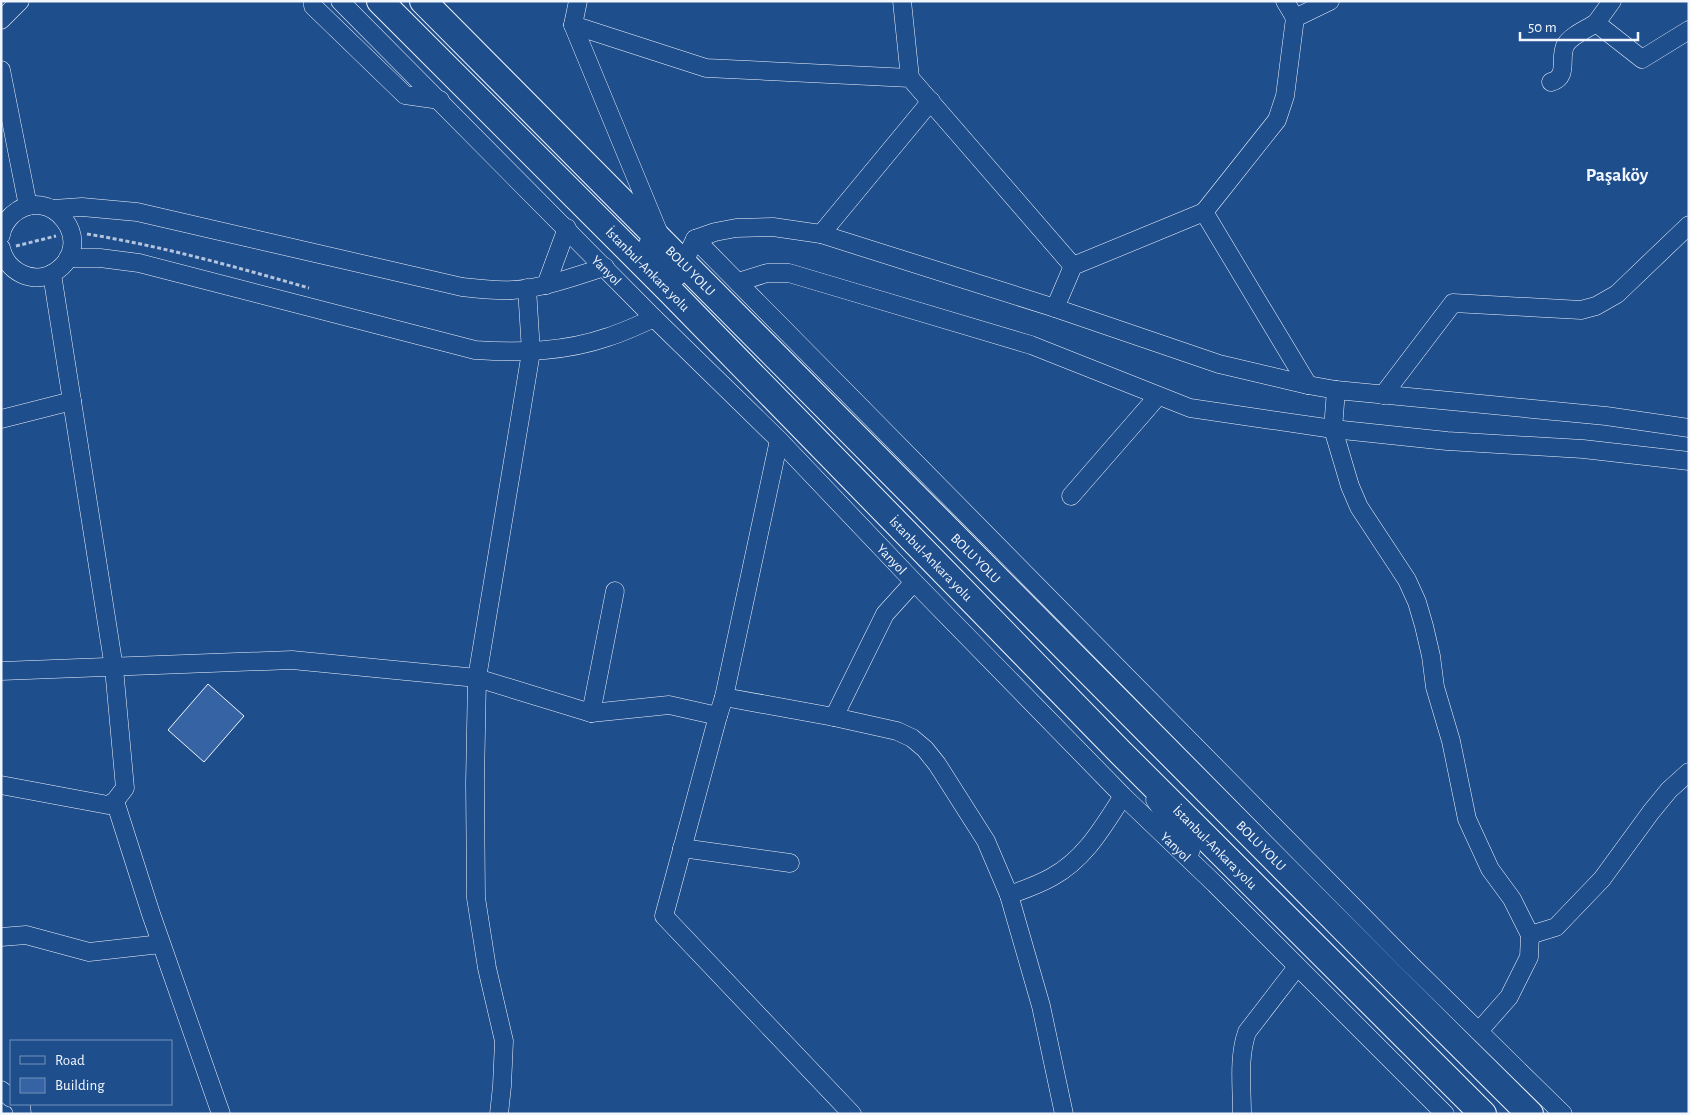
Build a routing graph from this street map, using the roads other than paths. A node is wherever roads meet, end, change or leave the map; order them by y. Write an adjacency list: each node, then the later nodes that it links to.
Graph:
1 (20, 1): 13 (street)
2 (313, 1): 20 (street)
3 (340, 1): 20 (street, Yanyol)
4 (380, 1): 64 (highway, İstanbul-Ankara yolu)
5 (423, 1): 77 (highway, BOLU YOLU)
6 (431, 1): 36 (street)
7 (578, 1): 15 (street)
8 (902, 1): 18 (street)
9 (1285, 1): 12 (street)
10 (1330, 1): 12 (street)
11 (1612, 1): 14 (street)
12 (1295, 18): 24 (street)
13 (1, 20)
14 (1596, 23): 16 (street); 19 (street)
15 (573, 25): 18 (street); 36 (street)
16 (1689, 30)
17 (1, 70): 22 (street)
18 (910, 78): 21 (street)
19 (1551, 82)
20 (440, 100): 27 (street, Yanyol)
21 (930, 101): 28 (street); 32 (street)
22 (28, 206): 23 (street); 26 (street)
23 (52, 210): 31 (street); 40 (street)
24 (1204, 212): 32 (street); 44 (street)
25 (1689, 225): 46 (street)
26 (3, 228)
27 (567, 228): 33 (street, Yanyol); 39 (street)
28 (821, 234): 29 (street); 41 (street)
29 (695, 239): 36 (street); 38 (street)
30 (1, 248): 34 (street)
31 (68, 258): 35 (street); 43 (street)
32 (1073, 266): 41 (street)
33 (605, 267): 39 (street); 42 (street, Yanyol)
34 (19, 273): 35 (street); 37 (street)
35 (52, 274): 48 (street)
36 (677, 276)
37 (1, 280)
38 (738, 282): 47 (street); 77 (street)
39 (546, 285): 40 (street)
40 (527, 288): 43 (street)
41 (1054, 308): 44 (street)
42 (654, 318): 43 (street); 52 (street, Yanyol)
43 (531, 352): 59 (street)
44 (1308, 385): 45 (street)
45 (1336, 390): 46 (street); 51 (street)
46 (1383, 395): 50 (street)
47 (1158, 396): 51 (street); 54 (street)
48 (72, 401): 49 (street); 57 (street)
49 (1, 419)
50 (1689, 428)
51 (1333, 429): 53 (street); 73 (street)
52 (779, 440): 55 (street, Yanyol); 60 (street)
53 (1689, 462)
54 (1071, 496)
55 (914, 582): 63 (street); 67 (street, Yanyol)
56 (615, 591): 61 (street)
57 (114, 668): 58 (street); 59 (street); 68 (street)
58 (1, 671)
59 (477, 678): 61 (street); 80 (street)
60 (724, 697): 62 (street); 63 (street)
61 (591, 713): 62 (street)
62 (718, 716): 69 (street)
63 (834, 717): 72 (street)
64 (1121, 753): 71 (street); 85 (highway, İstanbul-Ankara yolu)
65 (1689, 772): 73 (street)
66 (1, 785): 68 (street)
67 (1123, 796): 71 (street, Yanyol); 72 (street)
68 (115, 801): 75 (street)
69 (682, 848): 70 (street); 81 (street)
70 (790, 863)
71 (1214, 884): 76 (street, Yanyol)
72 (1008, 895): 82 (street)
73 (1530, 935): 78 (street)
74 (1, 937): 75 (street)
75 (161, 944): 79 (street)
76 (1297, 967): 83 (street); 84 (street, Yanyol)
77 (1400, 969): 78 (street); 86 (highway, BOLU YOLU)
78 (1479, 1031): 87 (street)
79 (222, 1114)
80 (499, 1114)
81 (852, 1114)
82 (1064, 1114)
83 (1242, 1114)
84 (1445, 1114)
85 (1483, 1114)
86 (1530, 1114)
87 (1563, 1114)

